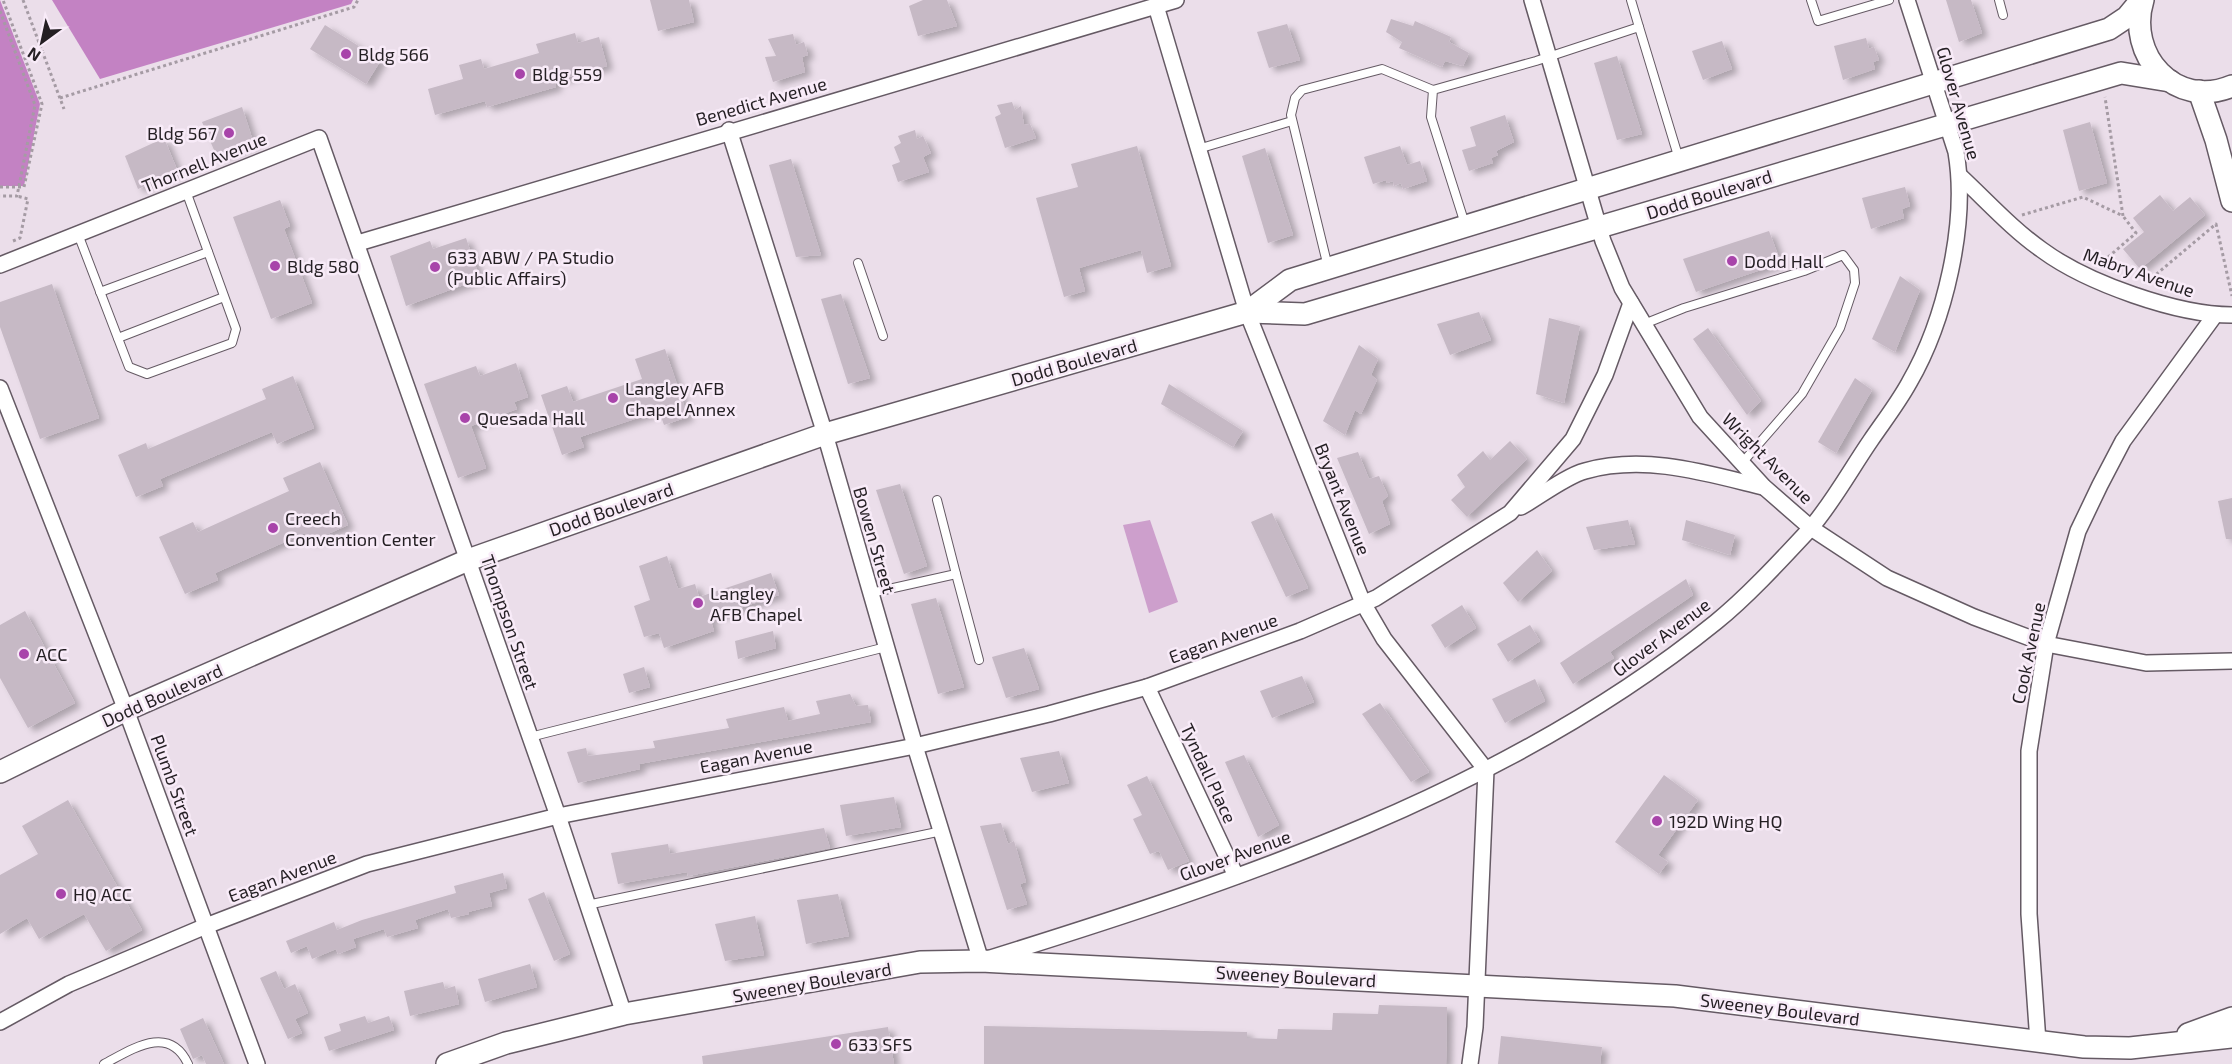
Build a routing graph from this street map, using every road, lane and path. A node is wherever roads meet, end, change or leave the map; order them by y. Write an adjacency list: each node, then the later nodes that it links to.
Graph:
1 (3, 0): 31 (path)
2 (23, 0): 23 (path)
3 (358, 0): 23 (path)
4 (1176, 0): 12 (street, Benedict Avenue)
5 (1532, 0): 16 (street, Wright Avenue)
6 (1631, 0): 15 (lane)
7 (1812, 0): 8 (lane)
8 (1889, 0)
9 (1907, 0): 18 (street, Glover Avenue)
10 (1999, 0): 14 (lane)
11 (2142, 0): 17 (street); 18 (street, Dodd Boulevard)
12 (1156, 6): 27 (street, Benedict Avenue); 28 (street, Bryant Avenue)
13 (0, 11): 31 (path)
14 (2003, 15)
15 (1639, 27): 16 (lane); 29 (lane)
16 (1550, 57): 21 (lane); 33 (street, Wright Avenue)
17 (2170, 81): 22 (street, Dodd Boulevard); 26 (street, Dodd Boulevard)
18 (1934, 84): 26 (street, Glover Avenue); 29 (street, Dodd Boulevard)
19 (2232, 86): 22 (street)
20 (2106, 87): 38 (path)
21 (1433, 90): 25 (lane); 40 (lane)
22 (2199, 91): 37 (street)
23 (60, 98): 24 (path)
24 (64, 109)
25 (1292, 121): 28 (lane); 48 (lane)
26 (1946, 123): 30 (street, Glover Avenue); 41 (street, Dodd Boulevard)
27 (729, 130): 44 (street, Benedict Avenue); 62 (street, Bowen Street)
28 (1198, 149): 55 (street, Bryant Avenue)
29 (1680, 160): 33 (street, Dodd Boulevard)
30 (1960, 176): 39 (street, Mabry Avenue); 67 (street, Glover Avenue)
31 (19, 186): 32 (path); 36 (path)
32 (0, 187)
33 (1589, 188): 40 (street, Dodd Boulevard); 41 (street, Wright Avenue)
34 (186, 191): 42 (street, Thornell Avenue); 44 (street, Thornell Avenue); 45 (lane)
35 (0, 196): 36 (path)
36 (17, 196): 43 (path)
37 (2232, 201)
38 (2123, 216): 39 (path); 49 (path)
39 (2006, 220): 49 (street, Mabry Avenue)
40 (1466, 226): 48 (street, Dodd Boulevard)
41 (1600, 228): 54 (street, Wright Avenue); 55 (street, Dodd Boulevard)
42 (78, 234): 47 (street, Thornell Avenue); 51 (lane)
43 (10, 242)
44 (358, 243): 68 (street, Thompson Street)
45 (208, 252): 51 (lane); 53 (lane)
46 (858, 263): 59 (lane)
47 (0, 265)
48 (1328, 268): 55 (street, Dodd Boulevard)
49 (2087, 276): 56 (street, Mabry Avenue)
50 (2143, 285): 52 (path)
51 (100, 292): 60 (lane)
52 (2232, 296)
53 (224, 297): 60 (lane); 60 (lane)
54 (1631, 303): 58 (street, Wright Avenue); 66 (street, Eagan Avenue)
55 (1247, 312): 62 (street, Dodd Boulevard); 71 (street, Bryant Avenue)
56 (2215, 315): 57 (street, Mabry Avenue); 72 (street, Cook Avenue)
57 (2232, 315)
58 (1644, 324): 63 (street, Wright Avenue); 63 (lane)
59 (883, 336)
60 (118, 338)
61 (0, 388): 77 (street, Plumb Street)
62 (825, 434): 68 (street, Dodd Boulevard); 70 (street, Bowen Street)
63 (1742, 463): 64 (street, Wright Avenue)
64 (1764, 487): 66 (street, Eagan Avenue); 67 (street, Wright Avenue)
65 (938, 500): 69 (lane)
66 (1510, 513): 71 (street, Eagan Avenue)
67 (1811, 528): 72 (street, Wright Avenue); 80 (street, Glover Avenue)
68 (468, 560): 77 (street, Dodd Boulevard); 78 (street, Thompson Street)
69 (956, 574): 70 (lane); 74 (lane)
70 (871, 594): 73 (street, Bowen Street)
71 (1363, 603): 76 (street, Eagan Avenue); 80 (street, Bryant Avenue)
72 (2046, 644): 75 (street, Wright Avenue); 94 (street, Cook Avenue)
73 (886, 646): 78 (lane); 79 (street, Bowen Street)
74 (979, 660)
75 (2232, 661)
76 (1147, 687): 79 (street, Eagan Avenue); 84 (street, Tyndall Place)
77 (126, 710): 81 (street, Dodd Boulevard); 86 (street, Plumb Street)
78 (530, 737): 82 (street, Thompson Street)
79 (915, 746): 82 (street, Eagan Avenue); 83 (street, Bowen Street)
80 (1486, 770): 84 (street, Glover Avenue); 88 (street)
81 (0, 772)
82 (558, 816): 85 (street, Thompson Street); 86 (street, Eagan Avenue)
83 (942, 831): 85 (lane); 87 (street, Bowen Street)
84 (1236, 876): 87 (street, Glover Avenue)
85 (587, 905): 90 (street, Thompson Street)
86 (206, 926): 92 (street, Eagan Avenue); 98 (street, Plumb Street)
87 (981, 961): 88 (street, Sweeney Boulevard); 90 (street, Sweeney Boulevard)
88 (1475, 987): 94 (street, Sweeney Boulevard); 100 (street)
89 (2232, 1012): 91 (street, Sweeney Boulevard)
90 (624, 1014): 99 (street, Sweeney Boulevard)
91 (2223, 1021): 95 (street, Sweeney Boulevard)
92 (0, 1022)
93 (2232, 1036): 95 (street, Sweeney Boulevard)
94 (2038, 1042): 95 (street, Sweeney Boulevard)
95 (2153, 1046)
96 (104, 1064): 97 (lane)
97 (188, 1064)
98 (257, 1064)
99 (447, 1064)
100 (1470, 1064)

